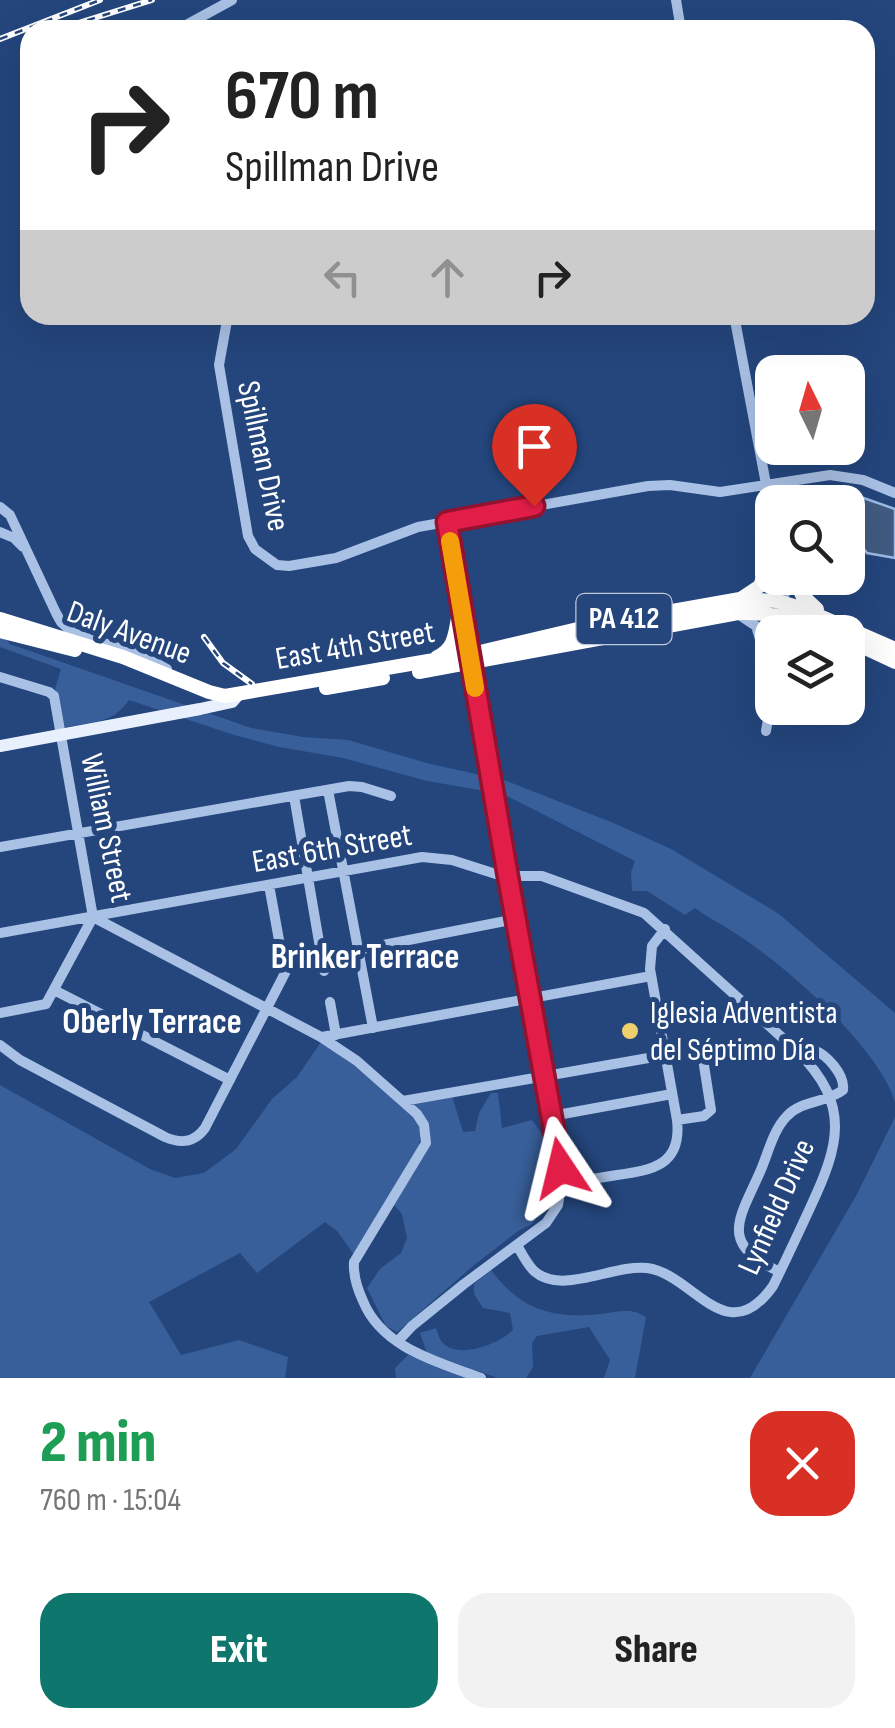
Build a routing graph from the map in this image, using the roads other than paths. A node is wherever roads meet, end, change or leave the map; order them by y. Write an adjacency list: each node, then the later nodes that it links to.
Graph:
1 (232, 0): 2 (street)
2 (195, 20)
3 (226, 325): 8 (street, Spillman Drive)
4 (736, 325): 5 (street)
5 (766, 484): 6 (street, Spillman Drive); 8 (street, Spillman Drive)
6 (895, 493)
7 (0, 507): 10 (street)
8 (447, 522): 16 (street)
9 (0, 532): 10 (street)
10 (29, 556): 33 (street)
11 (755, 590): 15 (highway)
12 (776, 595): 17 (street)
13 (784, 595): 17 (street)
14 (803, 595): 22 (highway)
15 (738, 606): 17 (highway, East 4th Street / PA 412); 24 (street); 29 (highway, East 4th Street / PA 412)
16 (462, 607): 29 (street); 30 (highway)
17 (779, 608): 18 (street); 19 (street); 20 (highway, East 4th Street / PA 412); 21 (highway, East 4th Street / PA 412)
18 (775, 615)
19 (779, 615)
20 (793, 615)
21 (799, 615)
22 (820, 615)
23 (0, 619): 33 (highway, Daly Avenue / PA 412)
24 (755, 629)
25 (0, 631): 34 (highway, Daly Avenue / PA 412)
26 (865, 639): 28 (highway, East 4th Street / PA 412)
27 (865, 648): 31 (highway)
28 (895, 649)
29 (470, 659): 30 (highway, East 4th Street / PA 412); 34 (highway, East 4th Street / PA 412); 45 (street)
30 (427, 661): 34 (highway, East 4th Street / PA 412)
31 (895, 662)
32 (0, 677): 37 (street, William Street)
33 (190, 685): 34 (highway, Daly Avenue / PA 412)
34 (257, 695): 37 (main road, East 4th Street)
35 (767, 725): 36 (street)
36 (766, 731)
37 (62, 735): 38 (main road, East 4th Street); 42 (street, William Street)
38 (0, 746)
39 (328, 790): 40 (street); 41 (street); 44 (street)
40 (294, 796): 42 (street); 46 (street)
41 (392, 796)
42 (78, 833): 43 (street); 48 (street, William Street)
43 (0, 846)
44 (344, 871): 45 (street, East 6th Street); 46 (street, East 6th Street); 52 (street)
45 (508, 877): 49 (street); 50 (street, East 6th Street)
46 (308, 878): 47 (street, East 6th Street); 53 (street)
47 (269, 884): 48 (street, East 6th Street); 59 (street)
48 (92, 917): 51 (street, East 6th Street); 56 (street); 59 (street, William Street)
49 (516, 919): 52 (street); 57 (street)
50 (663, 928): 55 (street); 66 (street)
51 (0, 933)
52 (358, 950): 53 (street); 61 (street)
53 (322, 957): 54 (street)
54 (324, 970)
55 (651, 976): 57 (street); 65 (street)
56 (54, 990): 60 (street); 68 (street)
57 (530, 998): 61 (street); 67 (street)
58 (330, 1002): 62 (street)
59 (267, 1008): 63 (street, William Street); 68 (street)
60 (0, 1013)
61 (373, 1028): 62 (street)
62 (336, 1035): 63 (street)
63 (322, 1038): 71 (street, William Street)
64 (0, 1045): 68 (street)
65 (664, 1054): 67 (street); 69 (street); 73 (street)
66 (804, 1058): 70 (street); 70 (street, Lynfield Drive)
67 (544, 1076): 71 (street); 72 (street)
68 (230, 1080)
69 (672, 1094): 72 (street); 73 (street)
70 (830, 1098): 76 (street, Lynfield Drive); 76 (street)
71 (402, 1100): 77 (street, William Street)
72 (552, 1116): 74 (street)
73 (677, 1120): 74 (street)
74 (562, 1184): 75 (street)
75 (518, 1245): 76 (street, Lynfield Drive); 77 (street)
76 (780, 1272)
77 (398, 1341): 78 (street, William Street)
78 (481, 1378)

